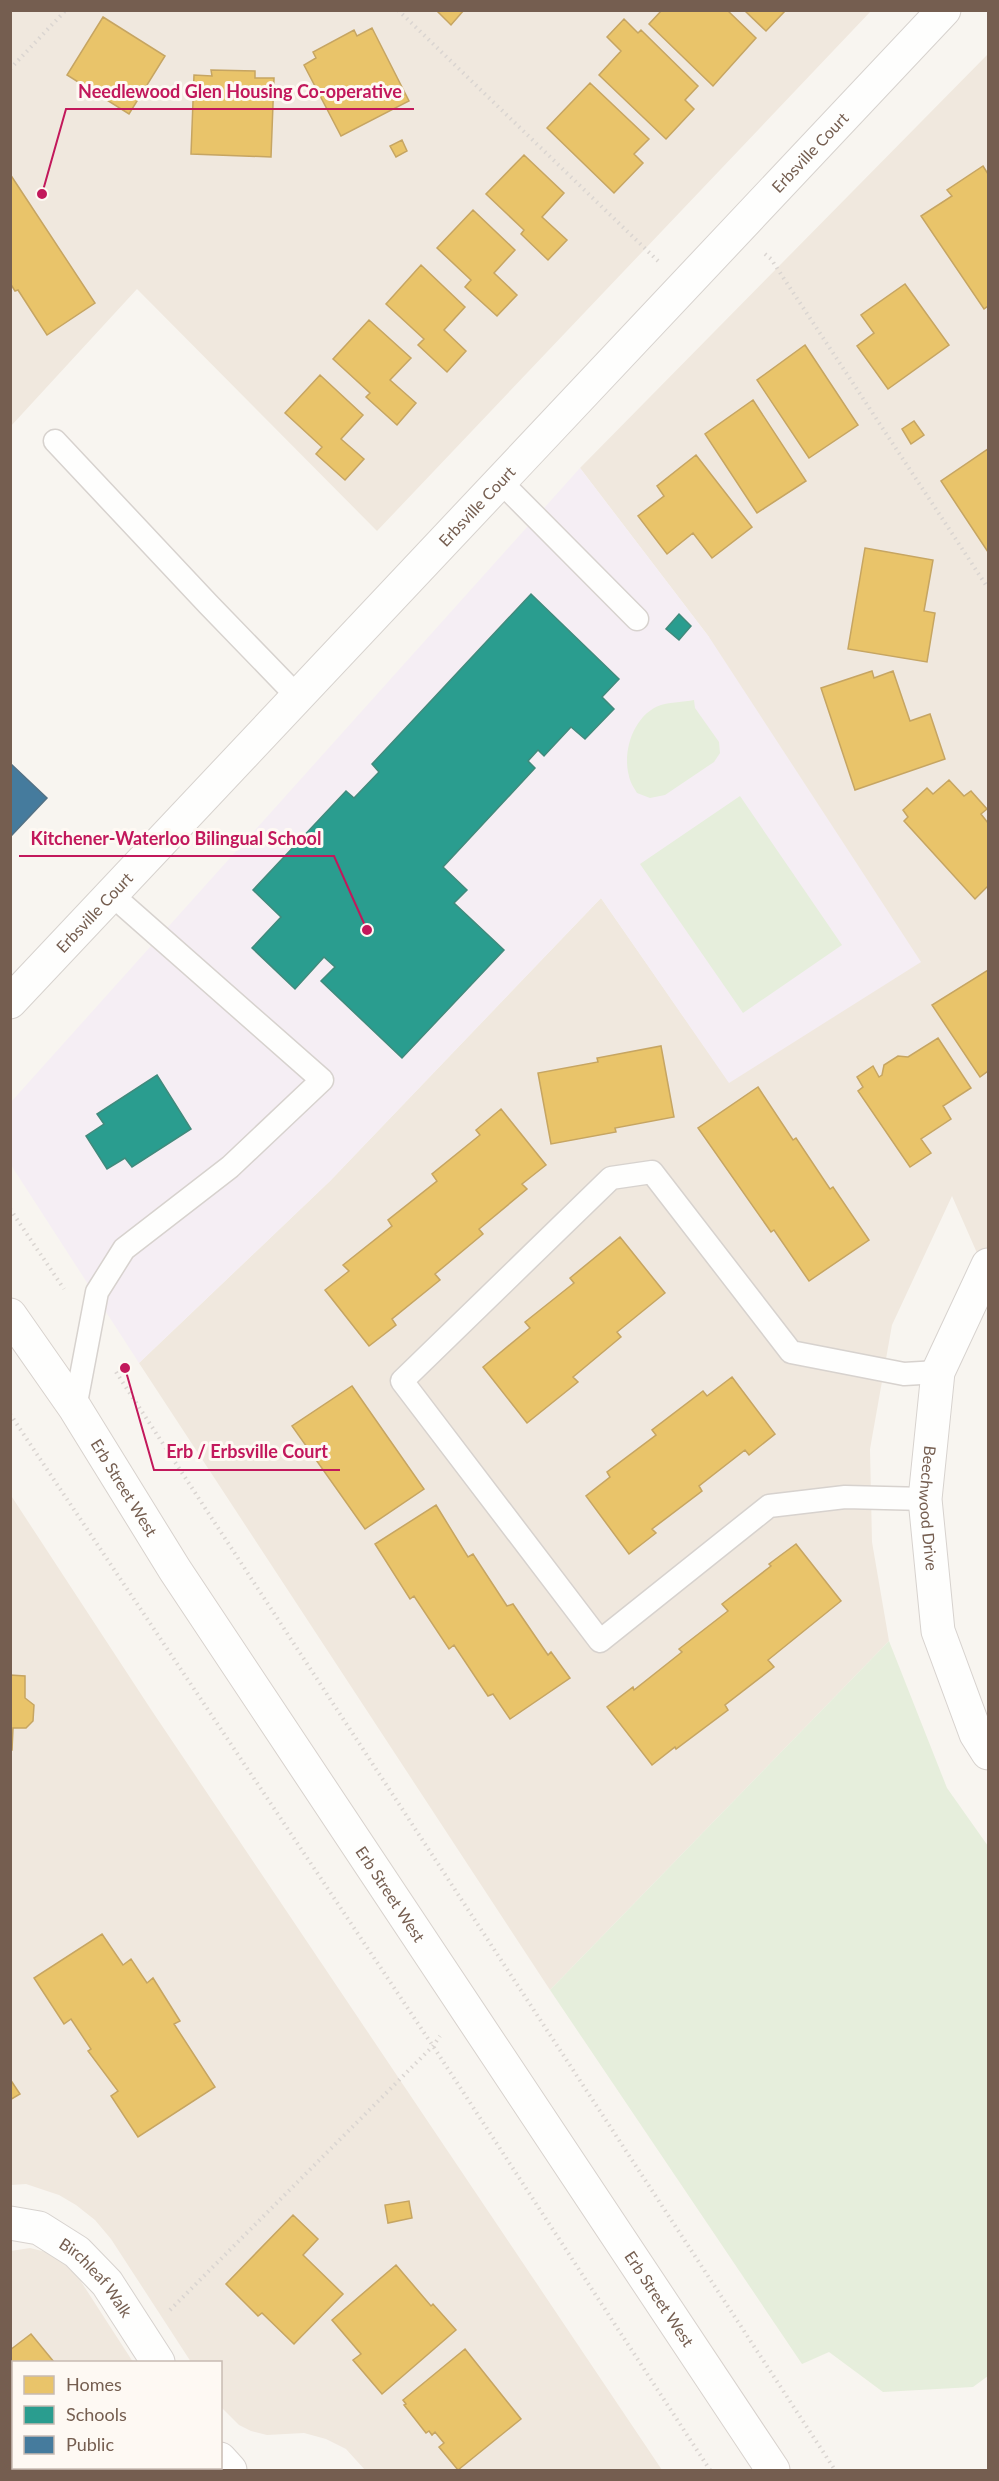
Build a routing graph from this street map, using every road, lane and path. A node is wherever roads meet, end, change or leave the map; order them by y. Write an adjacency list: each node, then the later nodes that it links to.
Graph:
1 (66, 10): 4 (path)
2 (398, 10): 6 (path)
3 (944, 10): 5 (street, Erbsville Court)
4 (10, 69)
5 (736, 231): 6 (street, Erbsville Court); 9 (path)
6 (685, 286): 8 (street, Erbsville Court)
7 (55, 441): 11 (lane)
8 (500, 481): 10 (lane); 11 (street, Erbsville Court)
9 (988, 588)
10 (637, 619)
11 (297, 696): 12 (street, Erbsville Court)
12 (111, 894): 13 (street, Erbsville Court); 17 (lane)
13 (10, 1002)
14 (10, 1209): 17 (path)
15 (988, 1265): 18 (street, Beechwood Drive)
16 (10, 1315): 19 (street, Erb Street West)
17 (90, 1327): 19 (lane); 29 (path)
18 (938, 1372): 21 (street, Beechwood Drive); 21 (lane)
19 (75, 1408): 23 (street, Erb Street West)
20 (10, 1414): 24 (path)
21 (925, 1499): 22 (street, Beechwood Drive)
22 (988, 1753)
23 (464, 2003): 24 (path); 28 (street, Erb Street West)
24 (432, 2046): 26 (path); 27 (path)
25 (10, 2223): 26 (street, Birchleaf Walk)
26 (150, 2350)
27 (710, 2470)
28 (773, 2470)
29 (835, 2470)

